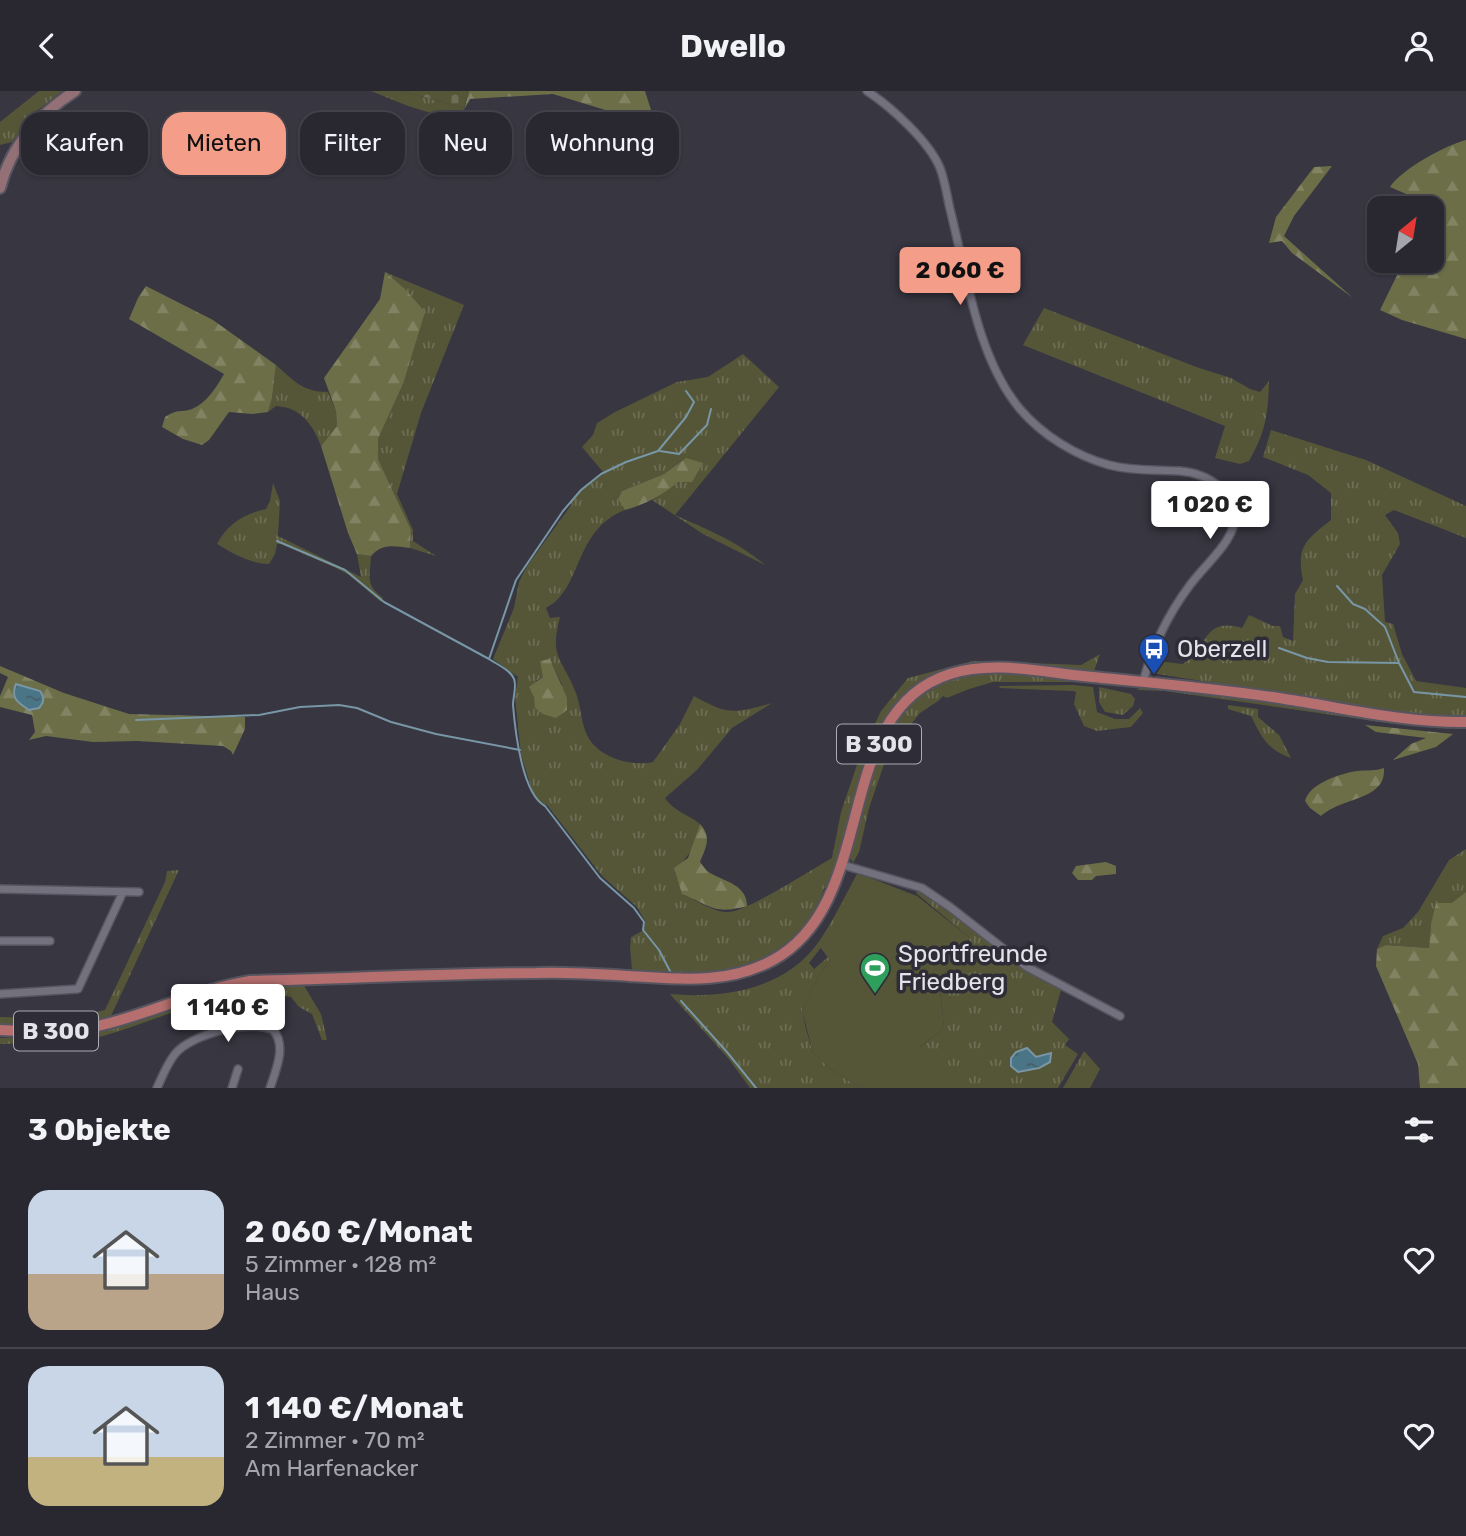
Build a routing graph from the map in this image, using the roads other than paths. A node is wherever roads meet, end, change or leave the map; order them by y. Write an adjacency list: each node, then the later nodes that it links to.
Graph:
1 (75, 91): 3 (main road)
2 (867, 91): 4 (street)
3 (0, 188)
4 (1143, 682): 5 (main road, B 300); 6 (main road, B 300)
5 (1466, 722)
6 (842, 865): 13 (street); 14 (main road, B 300)
7 (0, 889): 8 (street)
8 (123, 892): 9 (street); 12 (street)
9 (139, 892)
10 (50, 940): 11 (street)
11 (0, 941)
12 (0, 993)
13 (1119, 1016)
14 (0, 1030)
15 (238, 1069): 17 (street)
16 (157, 1088): 18 (street)
17 (232, 1088)
18 (270, 1088)

